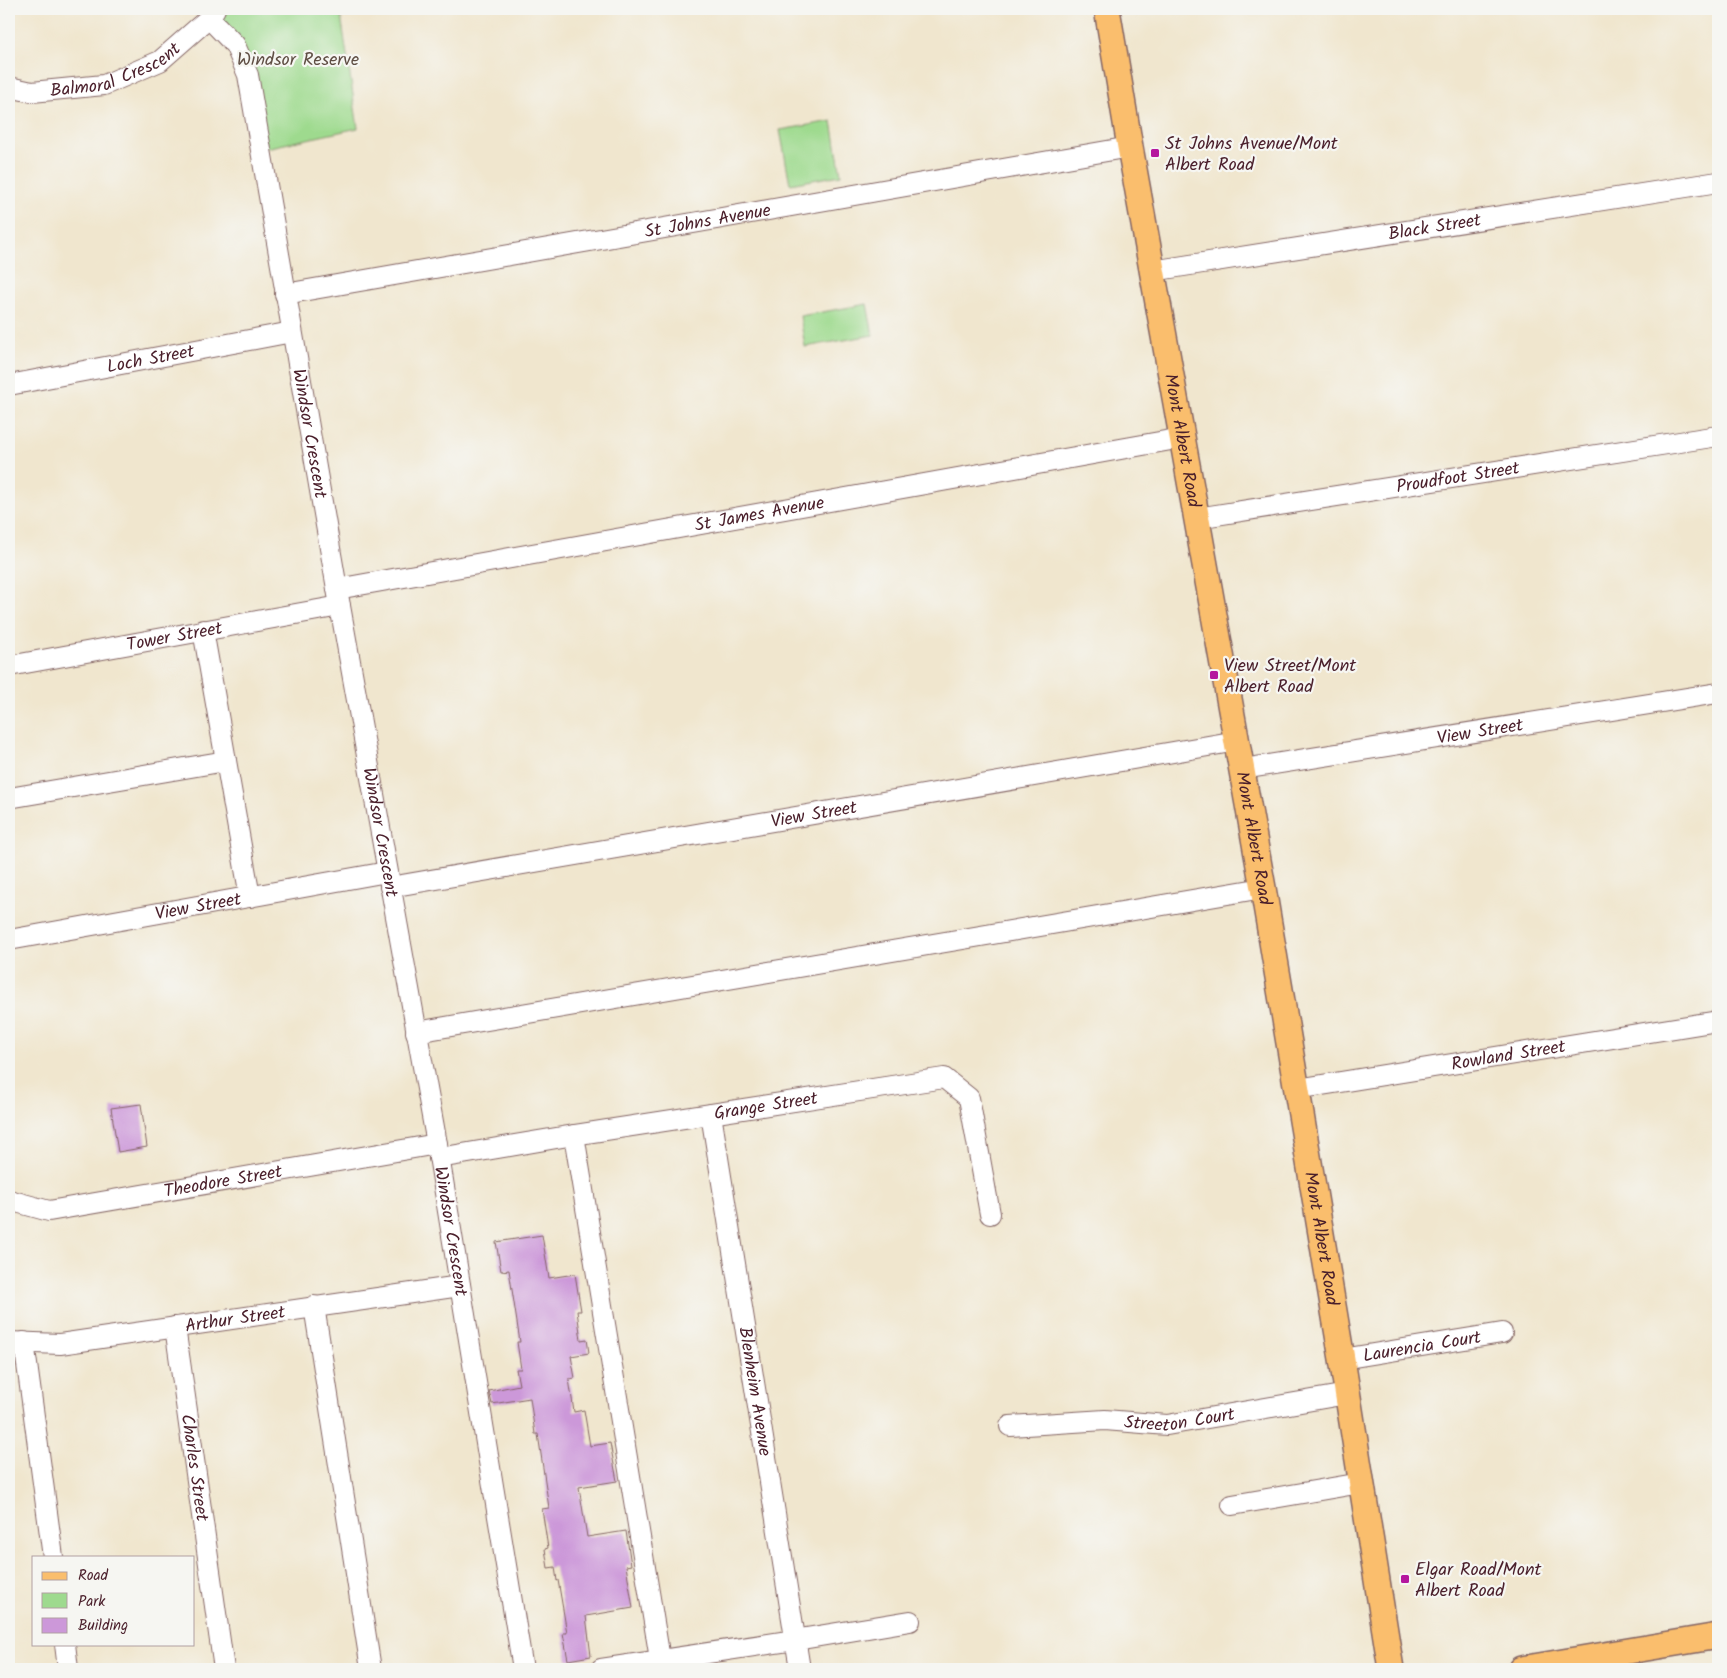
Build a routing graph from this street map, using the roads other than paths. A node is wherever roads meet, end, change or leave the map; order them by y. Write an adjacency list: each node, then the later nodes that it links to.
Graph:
1 (1107, 9): 4 (main road, Mont Albert Road)
2 (212, 13): 3 (street, Balmoral Crescent); 7 (street, Windsor Crescent)
3 (9, 87)
4 (1130, 147): 6 (main road, Mont Albert Road); 7 (street, St Johns Avenue)
5 (1718, 182): 6 (street, Black Street)
6 (1152, 271): 11 (main road, Mont Albert Road)
7 (285, 294): 8 (street, Windsor Crescent)
8 (292, 332): 9 (street, Loch Street); 13 (street, Windsor Crescent)
9 (9, 385)
10 (1718, 436): 12 (street, Proudfoot Street)
11 (1182, 438): 12 (main road, Mont Albert Road); 13 (street, St James Avenue)
12 (1197, 518): 17 (main road, Mont Albert Road)
13 (338, 597): 14 (street, Tower Street); 21 (street, Windsor Crescent)
14 (203, 630): 15 (street, Tower Street); 18 (street)
15 (9, 666)
16 (1718, 692): 19 (street, View Street)
17 (1237, 740): 19 (main road, Mont Albert Road); 21 (street, View Street)
18 (226, 760): 20 (street); 23 (street)
19 (1243, 769): 22 (main road, Mont Albert Road)
20 (9, 798)
21 (388, 879): 23 (street, View Street); 26 (street, Windsor Crescent)
22 (1263, 888): 26 (street); 27 (main road, Mont Albert Road)
23 (250, 897): 24 (street, View Street)
24 (9, 940)
25 (1718, 1021): 27 (street, Rowland Street)
26 (416, 1032): 30 (street, Windsor Crescent)
27 (1297, 1089): 38 (main road, Mont Albert Road)
28 (711, 1114): 29 (street, Grange Street); 32 (street, Grange Street); 46 (street, Blenheim Avenue)
29 (574, 1135): 30 (street, Grange Street); 48 (street)
30 (438, 1151): 31 (street, Theodore Street); 33 (street, Windsor Crescent)
31 (9, 1200)
32 (990, 1214)
33 (460, 1286): 34 (street, Arthur Street); 52 (street, Windsor Crescent)
34 (314, 1306): 35 (street, Arthur Street); 51 (street)
35 (175, 1327): 37 (street, Arthur Street); 50 (street, Charles Street)
36 (1502, 1332): 38 (street, Laurencia Court)
37 (16, 1342): 43 (street)
38 (1342, 1359): 39 (main road, Mont Albert Road)
39 (1347, 1394): 40 (street, Streeton Court); 41 (main road, Mont Albert Road)
40 (1010, 1426)
41 (1361, 1483): 42 (street); 55 (main road, Mont Albert Road)
42 (1232, 1505)
43 (53, 1556)
44 (910, 1621): 46 (street)
45 (1718, 1636): 56 (main road)
46 (795, 1640): 48 (street); 54 (street, Blenheim Avenue)
47 (65, 1646): 49 (street)
48 (660, 1659): 53 (street)
49 (68, 1669)
50 (224, 1669)
51 (371, 1669)
52 (518, 1669)
53 (601, 1669)
54 (800, 1669)
55 (1391, 1669)
56 (1521, 1669)

